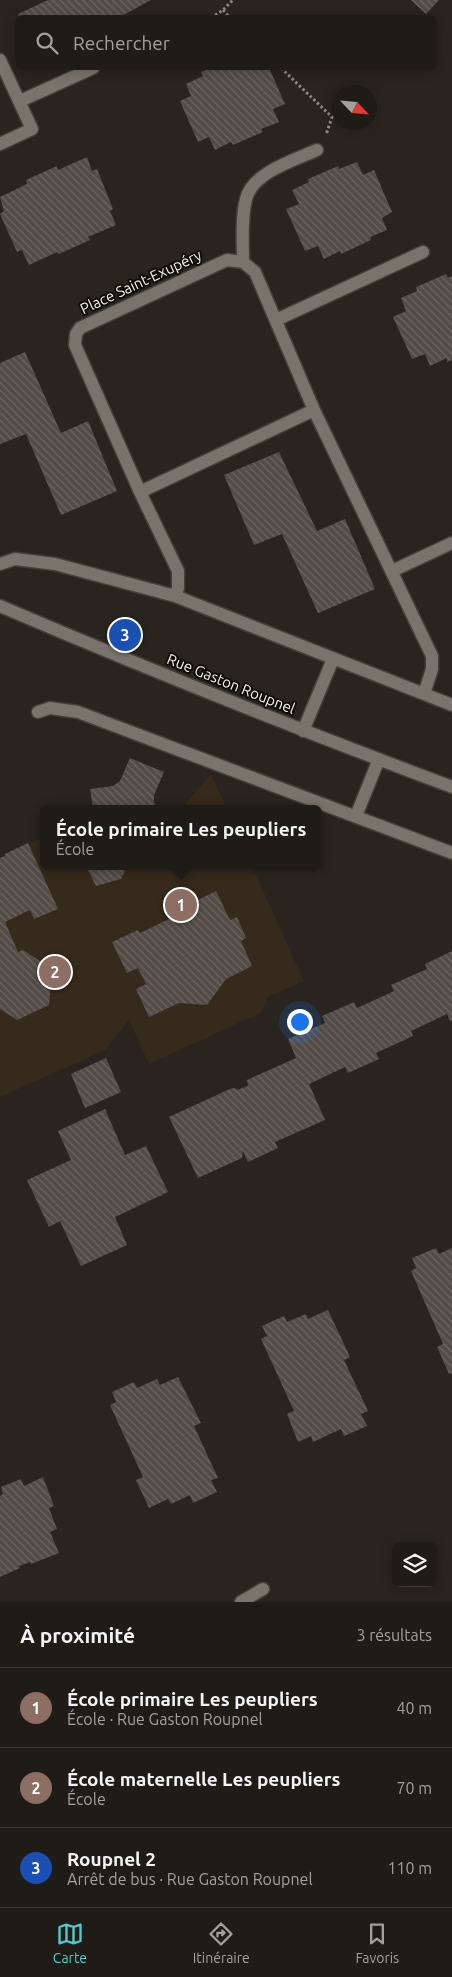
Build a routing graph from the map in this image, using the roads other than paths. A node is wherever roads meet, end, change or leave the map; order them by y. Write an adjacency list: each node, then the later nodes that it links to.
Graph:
1 (0, 60): 3 (street)
2 (89, 70): 3 (street)
3 (20, 101): 4 (street)
4 (0, 144)
5 (317, 150): 7 (street)
6 (422, 252): 8 (street)
7 (243, 262): 8 (street); 10 (street, Place Saint-Exupéry)
8 (276, 320): 9 (street)
9 (314, 410): 10 (street); 13 (street)
10 (140, 492): 14 (street, Place Saint-Exupéry)
11 (452, 543): 13 (street)
12 (0, 564): 14 (street)
13 (392, 571): 17 (street)
14 (175, 596): 16 (street)
15 (0, 606): 20 (street, Rue Gaston Roupnel)
16 (333, 659): 17 (street); 20 (street)
17 (424, 694): 18 (street)
18 (452, 705)
19 (38, 712): 23 (street)
20 (303, 731): 21 (street, Rue Gaston Roupnel)
21 (380, 759): 22 (street, Rue Gaston Roupnel); 23 (street)
22 (452, 787)
23 (356, 816): 24 (street)
24 (452, 853)
25 (263, 1589): 26 (street)
26 (241, 1602)

